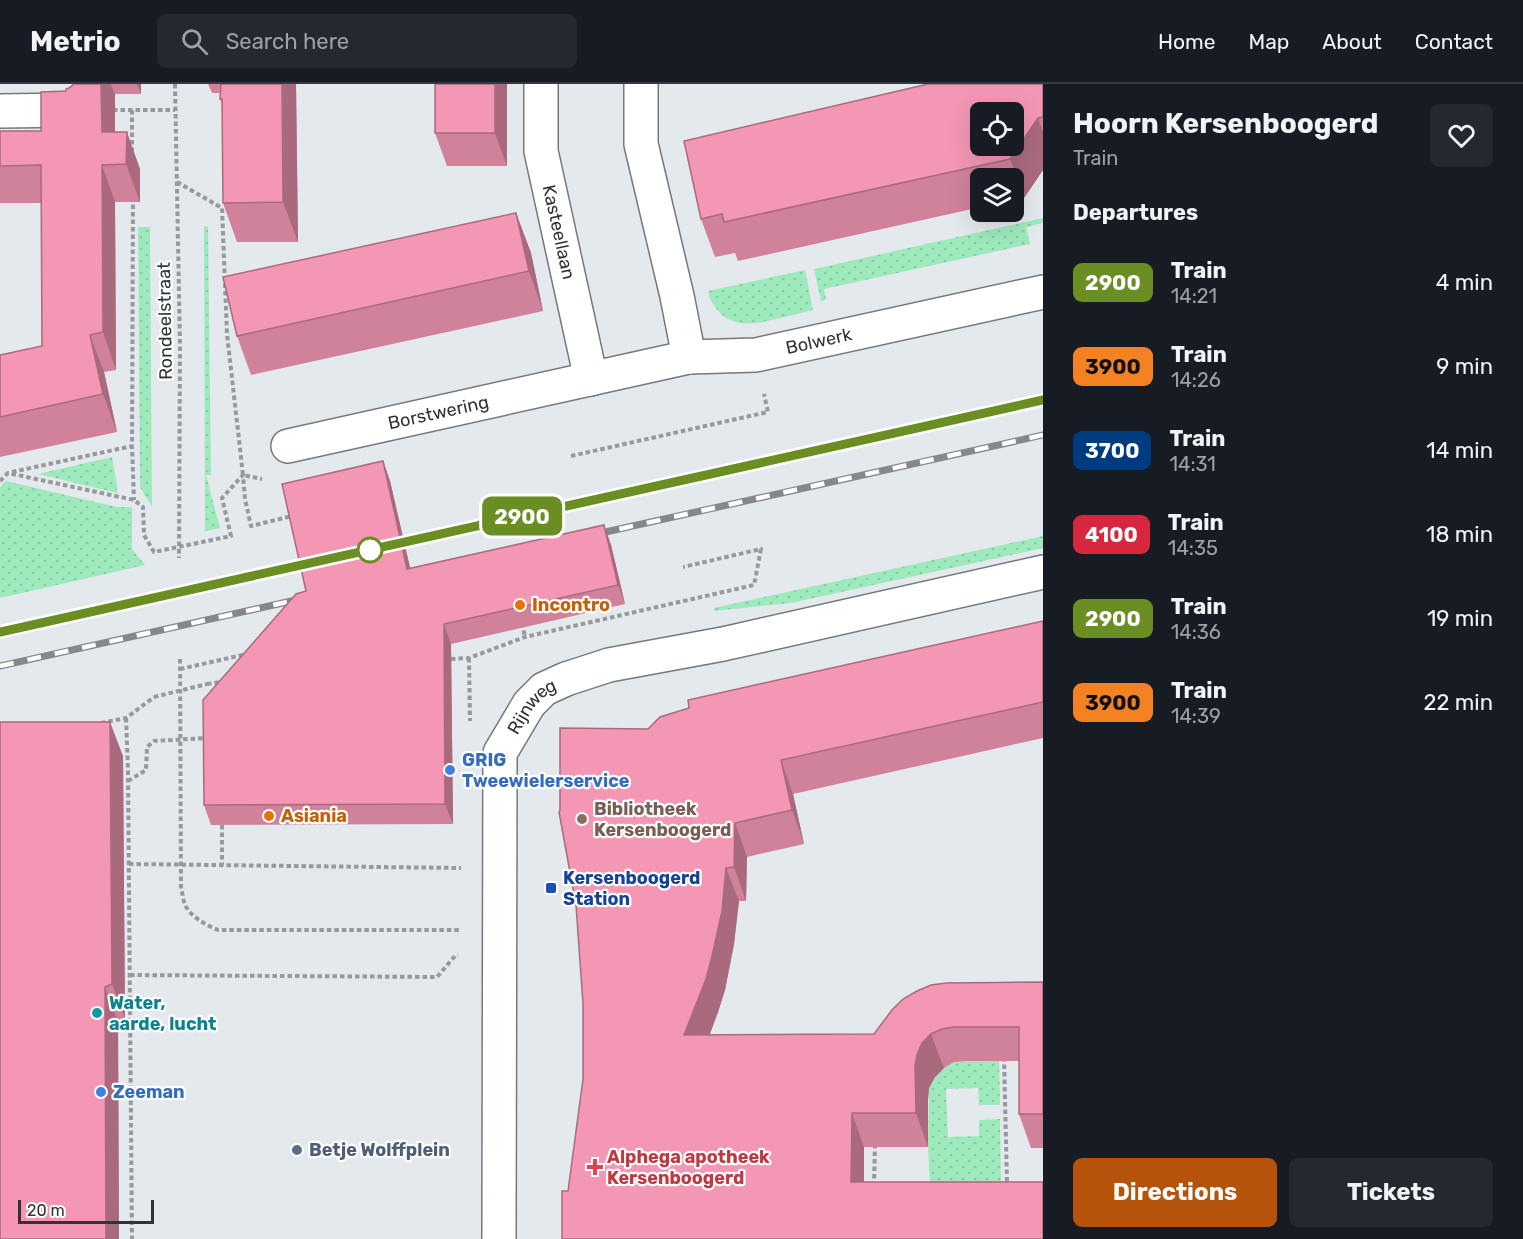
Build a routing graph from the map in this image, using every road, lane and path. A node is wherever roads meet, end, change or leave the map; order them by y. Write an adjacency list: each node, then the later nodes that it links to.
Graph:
1 (175, 84): 6 (path, Rondeelstraat)
2 (541, 84): 13 (street, Kasteellaan)
3 (641, 84): 12 (street)
4 (73, 110): 5 (path); 7 (street)
5 (132, 110): 6 (path); 8 (path)
6 (175, 110): 9 (path, Rondeelstraat)
7 (0, 111)
8 (132, 157)
9 (176, 182): 19 (path); 23 (path, Rondeelstraat)
10 (133, 192): 15 (path)
11 (1043, 292): 12 (street, Bolwerk)
12 (689, 357): 13 (street, Bolwerk)
13 (591, 379): 16 (street, Borstwering)
14 (753, 416): 17 (path)
15 (132, 446): 18 (path); 21 (path)
16 (288, 446)
17 (571, 456)
18 (8, 473): 20 (path); 21 (path)
19 (243, 475): 22 (path); 23 (path)
20 (0, 481)
21 (134, 500): 23 (path)
22 (292, 516)
23 (179, 547): 24 (path, Rondeelstraat)
24 (179, 558)
25 (683, 567): 28 (path)
26 (1043, 572): 44 (street, Rijnweg)
27 (522, 620): 28 (path)
28 (525, 637): 31 (path)
29 (254, 652): 32 (path)
30 (180, 659): 32 (path)
31 (451, 659)
32 (180, 669): 37 (path)
33 (230, 681): 34 (path, bridge)
34 (126, 718): 35 (path); 38 (path)
35 (91, 724)
36 (211, 738): 37 (path)
37 (180, 740): 38 (path); 41 (path)
38 (128, 782): 40 (path)
39 (222, 825): 42 (path)
40 (129, 864): 41 (path); 46 (path)
41 (181, 864): 42 (path); 44 (path)
42 (222, 865): 43 (path)
43 (472, 868)
44 (500, 928): 51 (street, Rijnweg)
45 (465, 955): 46 (path)
46 (130, 975): 52 (path)
47 (1004, 1057): 49 (path)
48 (875, 1131): 50 (path)
49 (1007, 1188)
50 (874, 1189)
51 (501, 1236)
52 (132, 1239)

